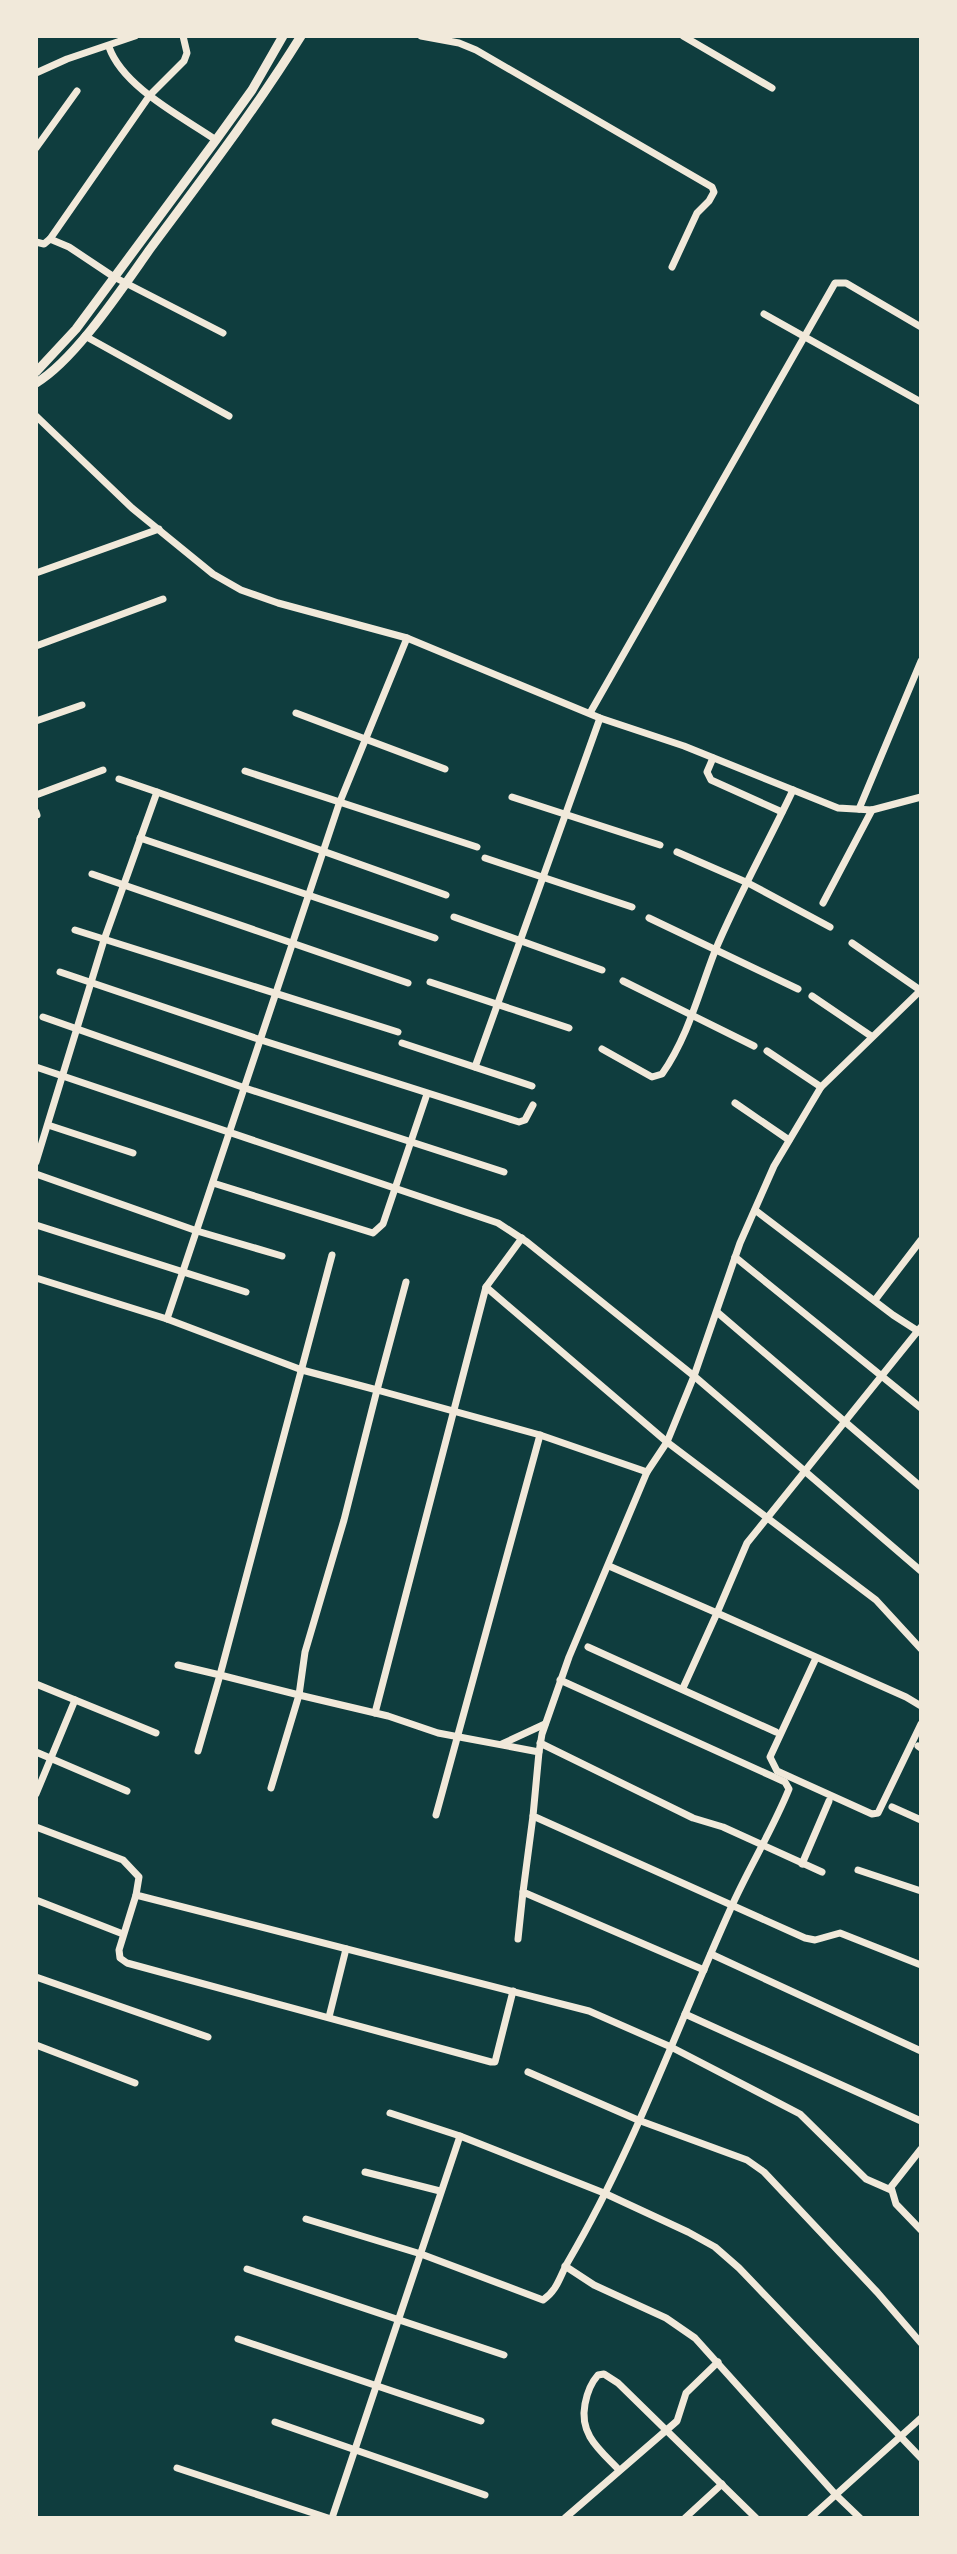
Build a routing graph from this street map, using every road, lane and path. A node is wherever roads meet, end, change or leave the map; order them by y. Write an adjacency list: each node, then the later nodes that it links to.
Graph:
1 (135, 36): 7 (street)
2 (183, 36): 11 (street)
3 (283, 36): 12 (street)
4 (301, 36): 18 (street)
5 (421, 36): 16 (street)
6 (683, 36): 9 (street)
7 (109, 47): 8 (street); 11 (street)
8 (36, 73)
9 (772, 88)
10 (77, 91): 13 (street)
11 (150, 95): 12 (street); 14 (street)
12 (216, 140): 17 (street)
13 (36, 148)
14 (50, 239): 15 (street); 17 (street)
15 (36, 242)
16 (672, 267)
17 (114, 277): 18 (street); 24 (street)
18 (126, 283): 21 (street); 22 (street)
19 (764, 314): 23 (street)
20 (921, 327): 23 (street)
21 (223, 333)
22 (85, 336): 25 (street); 28 (street)
23 (804, 337): 26 (street); 38 (street)
24 (36, 372)
25 (36, 383)
26 (921, 402)
27 (36, 416): 29 (street)
28 (229, 416)
29 (159, 529): 30 (street); 32 (street)
30 (36, 573)
31 (163, 599): 33 (street)
32 (407, 638): 38 (street); 41 (street)
33 (36, 646)
34 (921, 661): 35 (street)
35 (918, 674): 53 (street)
36 (82, 705): 40 (street)
37 (296, 713): 41 (street)
38 (590, 713): 39 (street)
39 (600, 718): 42 (street); 56 (street)
40 (36, 721)
41 (364, 739): 43 (street); 52 (street)
42 (713, 758): 47 (street); 55 (street)
43 (445, 769)
44 (103, 770): 49 (street)
45 (245, 771): 52 (street)
46 (119, 779): 48 (street)
47 (793, 790): 53 (street); 55 (street)
48 (157, 792): 57 (street); 60 (street)
49 (36, 795)
50 (512, 797): 56 (street)
51 (921, 797): 54 (street)
52 (339, 804): 59 (street); 60 (street)
53 (859, 809): 54 (street)
54 (872, 810): 69 (street)
55 (782, 812): 65 (street)
56 (567, 814): 58 (street); 64 (street)
57 (140, 838): 66 (street); 67 (street)
58 (660, 845)
59 (477, 847)
60 (324, 850): 67 (street); 68 (street)
61 (677, 852): 65 (street)
62 (485, 858): 64 (street)
63 (92, 874): 66 (street)
64 (544, 878): 70 (street); 78 (street)
65 (748, 883): 73 (street); 80 (street)
66 (123, 886): 76 (street); 77 (street)
67 (309, 895): 75 (street); 77 (street)
68 (446, 895)
69 (823, 903)
70 (632, 907)
71 (454, 917): 78 (street)
72 (649, 918): 80 (street)
73 (830, 927)
74 (75, 930): 76 (street)
75 (435, 938)
76 (104, 940): 84 (street); 89 (street)
77 (292, 942): 86 (street); 89 (street)
78 (522, 942): 81 (street); 91 (street)
79 (852, 943): 88 (street)
80 (716, 949): 87 (street); 92 (street)
81 (602, 970)
82 (60, 972): 84 (street)
83 (623, 981): 92 (street)
84 (92, 982): 95 (street); 98 (street)
85 (430, 982): 91 (street)
86 (408, 983)
87 (798, 989)
88 (921, 990): 97 (street)
89 (275, 993): 96 (street); 98 (street)
90 (812, 996): 97 (street)
91 (498, 1005): 94 (street); 104 (street)
92 (692, 1015): 100 (street); 101 (street)
93 (43, 1017): 95 (street)
94 (569, 1028)
95 (78, 1029): 105 (street); 108 (street)
96 (398, 1032)
97 (871, 1036): 107 (street)
98 (261, 1040): 108 (street); 109 (street)
99 (402, 1043): 104 (street)
100 (754, 1046)
101 (602, 1049)
102 (767, 1051): 107 (street)
103 (36, 1067): 105 (street)
104 (475, 1067): 106 (street)
105 (63, 1076): 112 (street); 113 (street)
106 (532, 1086)
107 (821, 1087): 114 (street)
108 (245, 1088): 113 (street); 115 (street)
109 (427, 1094): 111 (street); 115 (street)
110 (735, 1103): 114 (street)
111 (533, 1105)
112 (48, 1125): 116 (street); 117 (street)
113 (230, 1134): 120 (street); 121 (street)
114 (789, 1140): 122 (street)
115 (411, 1141): 118 (street); 121 (street)
116 (133, 1153)
117 (36, 1162)
118 (504, 1172)
119 (36, 1174): 124 (street)
120 (213, 1183): 121 (street); 124 (street)
121 (395, 1188): 125 (street)
122 (755, 1210): 129 (street); 135 (street)
123 (36, 1225): 130 (street)
124 (197, 1231): 128 (street); 130 (street)
125 (522, 1238): 133 (street); 140 (street)
126 (921, 1240): 135 (street)
127 (332, 1255): 139 (street)
128 (282, 1256)
129 (735, 1257): 136 (street); 141 (street)
130 (183, 1271): 134 (street); 137 (street)
131 (36, 1278): 137 (street)
132 (406, 1282): 142 (street)
133 (486, 1287): 144 (street); 147 (street)
134 (246, 1292)
135 (875, 1300): 138 (street)
136 (717, 1312): 140 (street); 145 (street)
137 (167, 1319): 139 (street)
138 (920, 1330): 141 (street)
139 (302, 1370): 142 (street); 159 (street)
140 (694, 1376): 147 (street); 149 (street)
141 (880, 1376): 143 (street); 145 (street)
142 (377, 1390): 144 (street); 163 (street)
143 (921, 1408)
144 (454, 1411): 146 (street); 166 (street)
145 (844, 1423): 149 (street); 150 (street)
146 (540, 1435): 148 (street); 171 (street)
147 (667, 1442): 148 (street); 151 (street)
148 (647, 1472): 152 (street)
149 (805, 1473): 151 (street); 153 (street)
150 (921, 1487)
151 (769, 1518): 154 (street); 156 (street)
152 (609, 1566): 154 (street); 160 (street)
153 (921, 1571)
154 (717, 1613): 157 (street); 162 (street)
155 (588, 1647): 162 (street)
156 (921, 1649)
157 (816, 1658): 165 (street); 168 (street)
158 (178, 1665): 159 (street)
159 (220, 1675): 163 (street); 174 (street)
160 (560, 1680): 167 (street); 187 (street)
161 (36, 1684): 164 (street)
162 (683, 1688): 169 (street)
163 (299, 1695): 166 (street); 178 (street)
164 (75, 1700): 170 (street); 177 (street)
165 (921, 1706)
166 (375, 1713): 171 (street)
167 (545, 1724): 172 (street); 173 (street)
168 (921, 1724)
169 (776, 1732)
170 (156, 1733)
171 (458, 1737): 173 (street); 183 (street)
172 (540, 1743): 176 (street); 187 (street)
173 (500, 1745): 176 (street)
174 (198, 1751)
175 (36, 1752): 177 (street)
176 (539, 1752): 184 (street)
177 (52, 1759): 179 (street); 180 (street)
178 (271, 1788)
179 (127, 1791)
180 (36, 1794)
181 (829, 1801): 188 (street)
182 (892, 1807): 185 (street)
183 (436, 1815)
184 (533, 1816): 192 (street); 195 (street)
185 (921, 1820)
186 (36, 1827): 193 (street)
187 (763, 1847): 188 (street); 195 (street)
188 (802, 1864): 190 (street)
189 (858, 1870): 191 (street)
190 (822, 1872)
191 (921, 1891)
192 (523, 1892): 197 (street); 201 (street)
193 (136, 1895): 196 (street); 198 (street)
194 (36, 1900): 196 (street)
195 (731, 1907): 199 (street); 200 (street)
196 (123, 1934): 205 (street)
197 (518, 1939)
198 (346, 1949): 203 (street); 205 (street)
199 (711, 1954): 201 (street); 209 (street)
200 (921, 1965)
201 (704, 1970): 204 (street)
202 (36, 1977): 206 (street)
203 (513, 1991): 205 (street); 208 (street)
204 (685, 2014): 208 (street); 214 (street)
205 (329, 2017)
206 (208, 2037)
207 (36, 2045): 211 (street)
208 (671, 2047): 213 (street); 218 (street)
209 (921, 2051)
210 (528, 2072): 213 (street)
211 (135, 2083)
212 (390, 2113): 215 (street)
213 (638, 2120): 220 (street); 228 (street)
214 (921, 2121)
215 (460, 2136): 219 (street); 220 (street)
216 (921, 2149): 218 (street)
217 (365, 2172): 219 (street)
218 (891, 2190): 222 (street)
219 (440, 2191): 223 (street)
220 (604, 2193): 224 (street); 236 (street)
221 (306, 2219): 223 (street)
222 (921, 2230)
223 (421, 2254): 224 (street); 226 (street)
224 (565, 2266): 230 (street)
225 (247, 2269): 226 (street)
226 (399, 2320): 229 (street); 231 (street)
227 (238, 2339): 231 (street)
228 (921, 2343)
229 (504, 2355)
230 (718, 2362): 235 (street); 243 (street)
231 (377, 2386): 233 (street); 237 (street)
232 (921, 2418): 236 (street)
233 (481, 2421)
234 (275, 2422): 237 (street)
235 (667, 2429): 240 (street); 240 (street); 241 (street)
236 (900, 2436): 238 (street); 243 (street)
237 (355, 2451): 242 (street); 244 (street)
238 (921, 2458)
239 (177, 2468): 244 (street)
240 (619, 2470): 245 (street)
241 (722, 2484): 246 (street); 247 (street)
242 (485, 2495)
243 (836, 2495): 248 (street); 249 (street)
244 (330, 2518)
245 (565, 2518)
246 (685, 2518)
247 (756, 2518)
248 (810, 2518)
249 (860, 2518)

